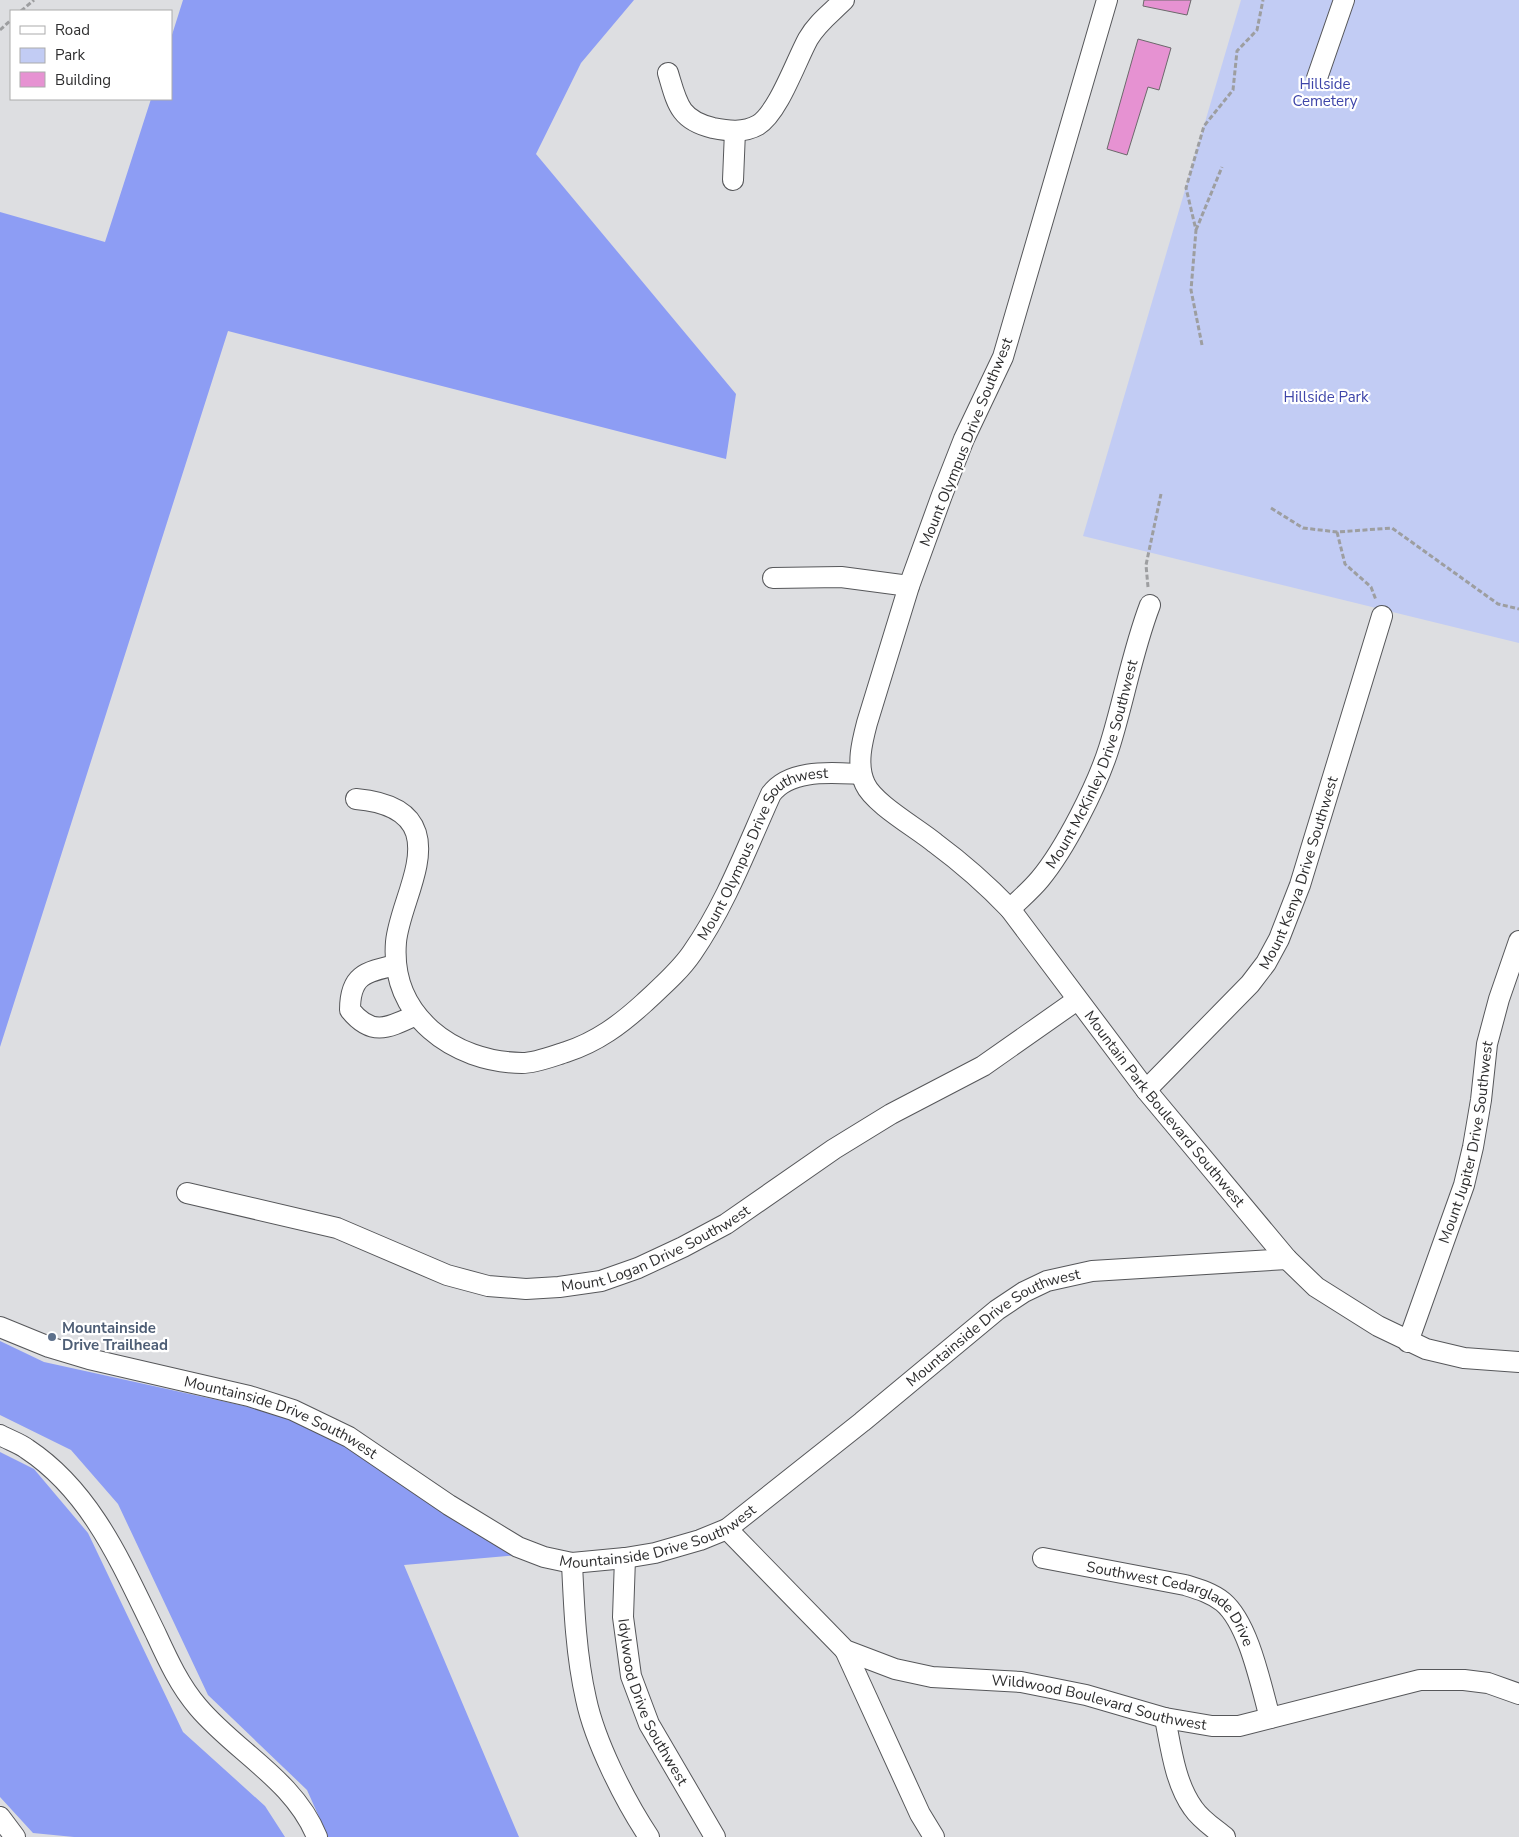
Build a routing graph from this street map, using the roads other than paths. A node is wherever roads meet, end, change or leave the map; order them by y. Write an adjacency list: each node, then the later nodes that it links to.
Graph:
1 (844, 0): 6 (street)
2 (1108, 0): 9 (street, Mount Olympus Drive Southwest)
3 (1344, 0): 5 (street)
4 (668, 73): 6 (street)
5 (1317, 78)
6 (735, 131): 7 (street)
7 (733, 180)
8 (773, 578): 9 (street)
9 (910, 586): 12 (street, Mount Olympus Drive Southwest)
10 (1150, 606): 14 (street, Mount McKinley Drive Southwest)
11 (1382, 616): 19 (street, Mount Kenya Drive Southwest)
12 (861, 774): 14 (street, Mountain Park Boulevard Southwest); 18 (street, Mount Olympus Drive Southwest)
13 (356, 799): 16 (street, Mount Olympus Drive Southwest)
14 (1010, 909): 17 (street, Mountain Park Boulevard Southwest)
15 (1519, 941): 23 (street, Mount Jupiter Drive Southwest)
16 (396, 965): 18 (street, Mount Olympus Drive Southwest); 18 (street)
17 (1077, 1000): 19 (street, Mountain Park Boulevard Southwest); 20 (street, Mount Logan Drive Southwest)
18 (416, 1015)
19 (1146, 1090): 21 (street, Mountain Park Boulevard Southwest)
20 (188, 1193)
21 (1287, 1259): 23 (street, Mountain Park Boulevard Southwest); 26 (street, Mountainside Drive Southwest)
22 (0, 1327): 29 (street, Mountainside Drive Southwest)
23 (1408, 1342): 24 (street, Mountain Park Boulevard Southwest)
24 (1519, 1362)
25 (0, 1435): 36 (street)
26 (727, 1529): 27 (street, Mountainside Drive Southwest); 30 (street, Wildwood Boulevard Southwest)
27 (625, 1558): 29 (street, Mountainside Drive Southwest); 38 (street, Idylwood Drive Southwest)
28 (1043, 1558): 33 (street, Southwest Cedarglade Drive)
29 (572, 1563): 37 (street)
30 (845, 1650): 32 (street, Wildwood Boulevard Southwest); 39 (street)
31 (1519, 1694): 33 (street, Wildwood Boulevard Southwest)
32 (1165, 1718): 33 (street, Wildwood Boulevard Southwest); 40 (street)
33 (1270, 1718)
34 (0, 1817): 35 (street)
35 (15, 1837)
36 (317, 1837)
37 (649, 1837)
38 (715, 1837)
39 (934, 1837)
40 (1225, 1837)

